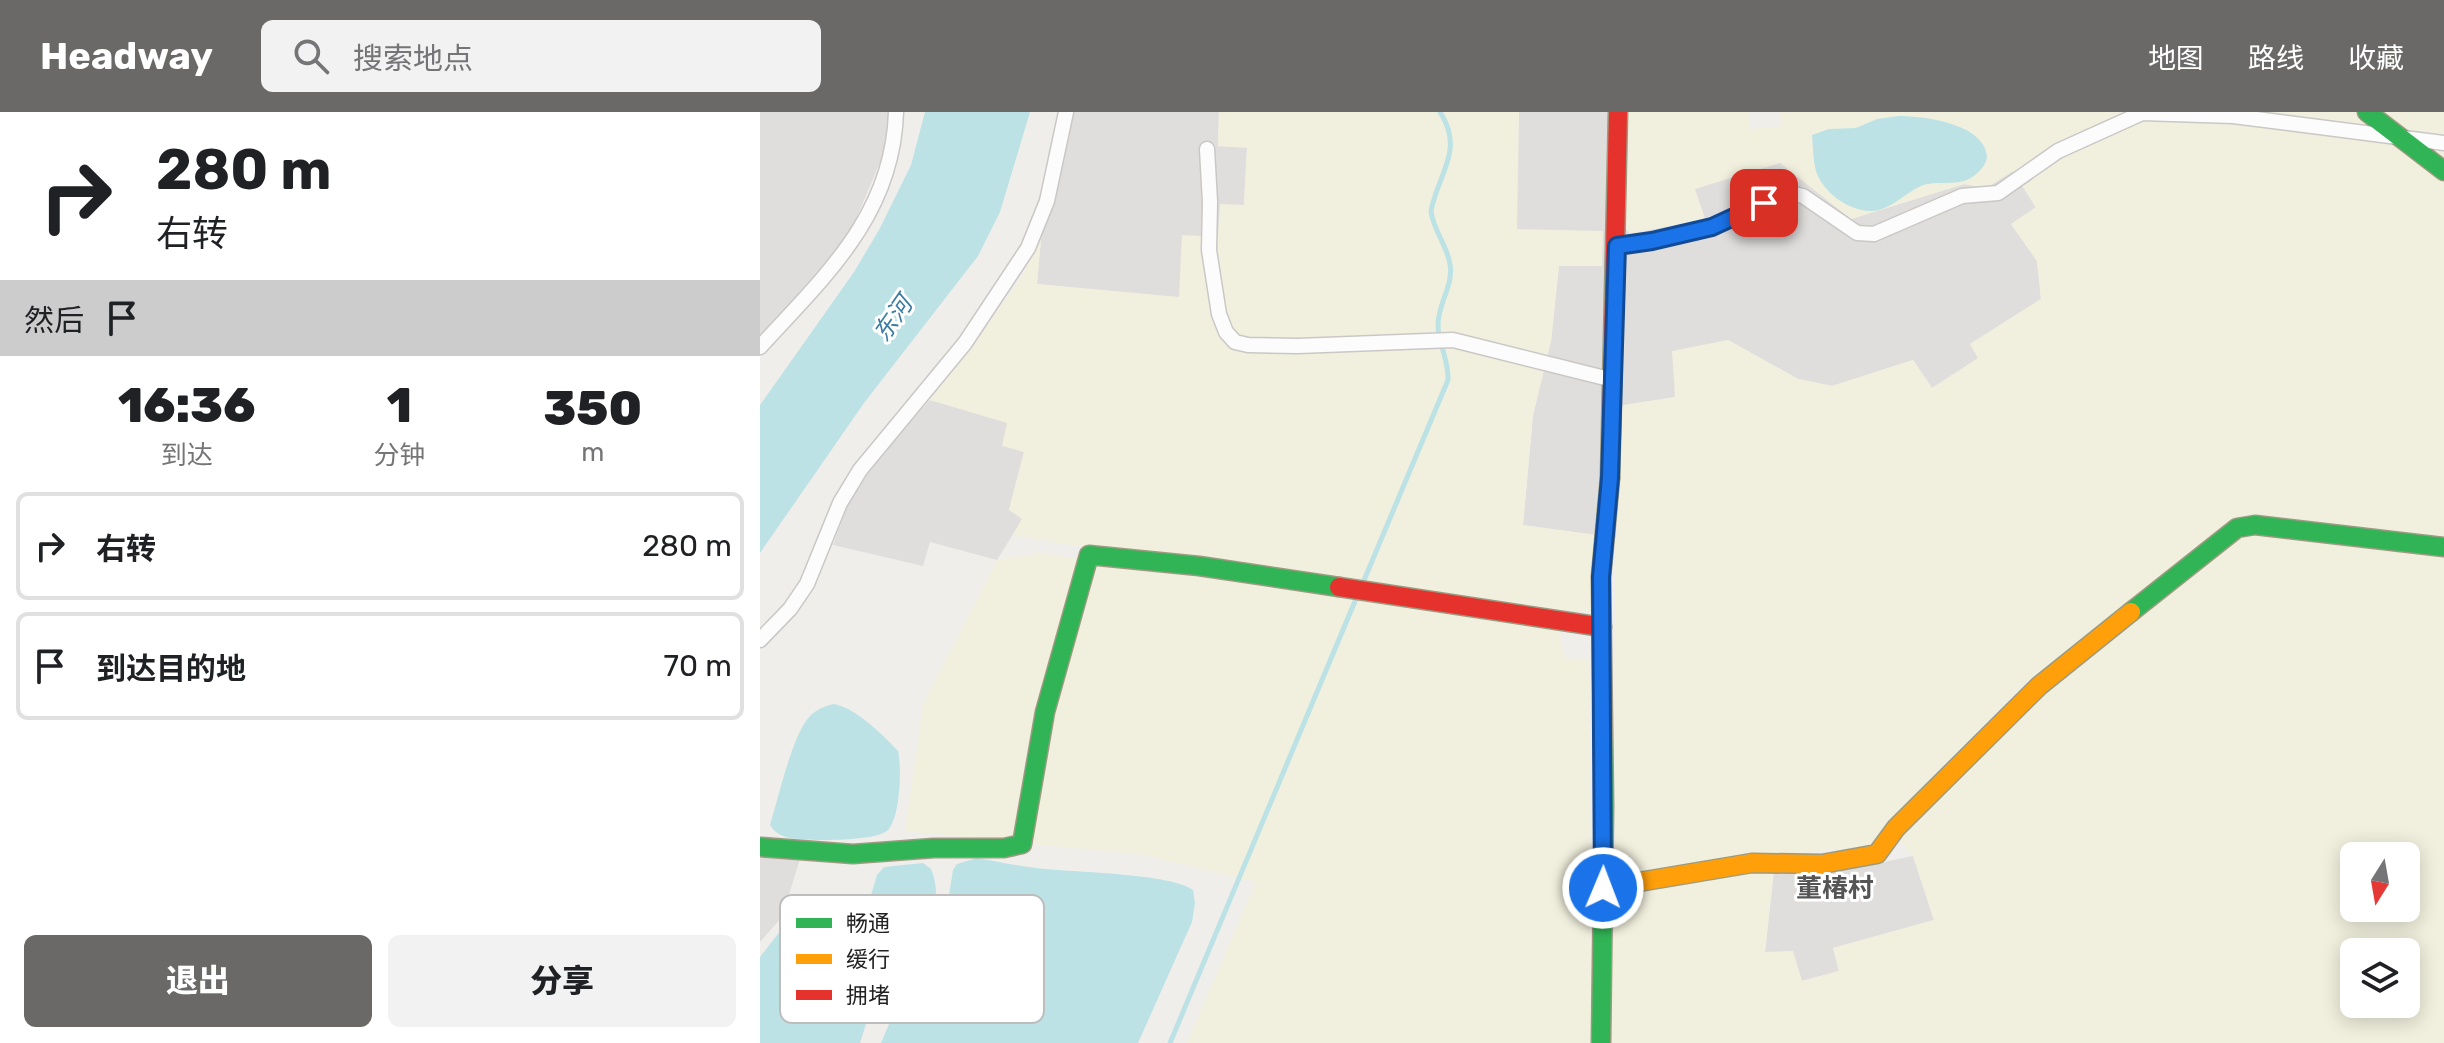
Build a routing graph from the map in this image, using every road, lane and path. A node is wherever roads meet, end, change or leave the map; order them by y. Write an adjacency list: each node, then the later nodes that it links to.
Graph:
1 (896, 112): 9 (street)
2 (1066, 112): 13 (street)
3 (1618, 112): 8 (street)
4 (2367, 112): 7 (street)
5 (2444, 143): 8 (street)
6 (1207, 149): 10 (street)
7 (2444, 171)
8 (1617, 246): 10 (street)
9 (760, 347)
10 (1613, 380): 12 (street)
11 (2444, 547): 15 (street)
12 (1602, 627): 14 (street); 15 (street)
13 (760, 640)
14 (760, 847)
15 (1603, 888): 16 (street)
16 (1601, 1043)

